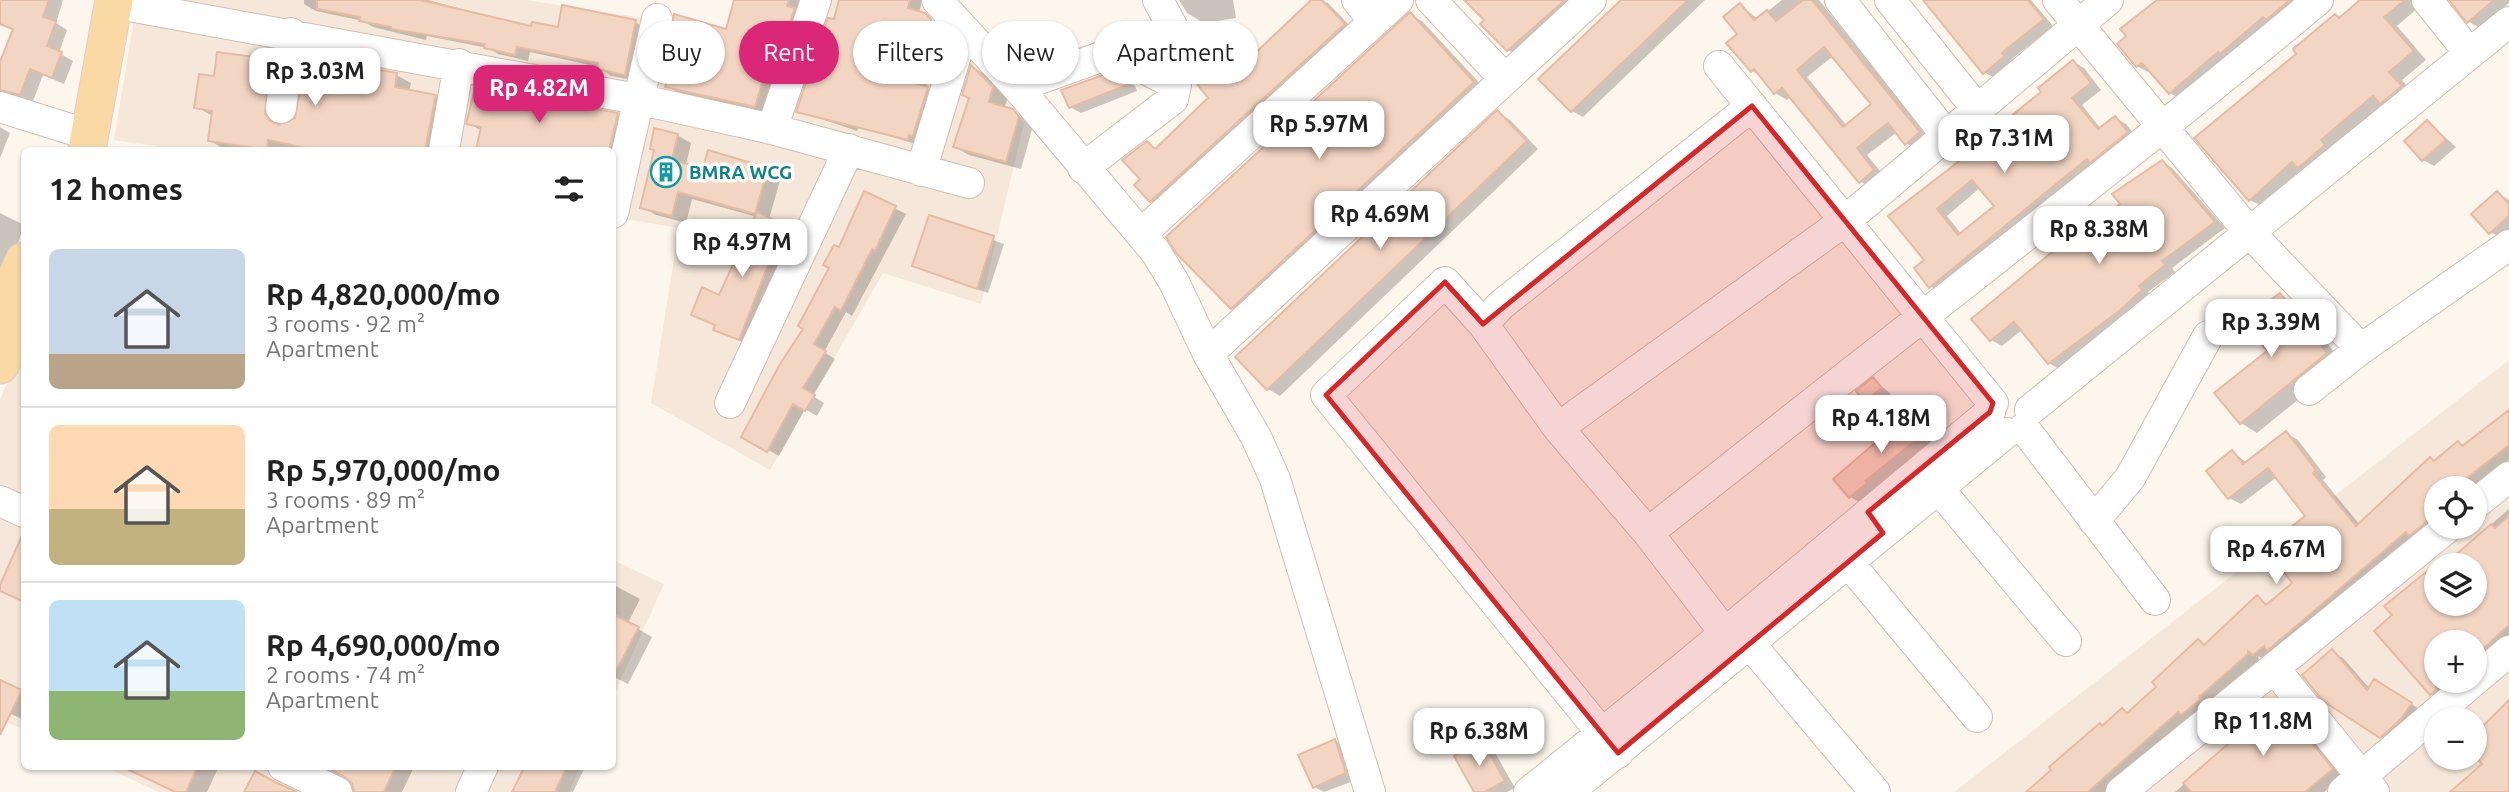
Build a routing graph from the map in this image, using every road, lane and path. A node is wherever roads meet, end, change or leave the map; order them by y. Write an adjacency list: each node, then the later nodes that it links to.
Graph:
1 (816, 0): 34 (street)
2 (937, 0): 27 (street)
3 (1158, 0): 16 (street)
4 (1398, 0): 14 (street)
5 (1431, 0): 24 (street)
6 (1591, 0): 24 (street)
7 (1890, 0): 21 (street)
8 (2058, 0): 18 (street)
9 (2108, 0): 18 (street)
10 (2318, 0): 33 (street)
11 (2427, 0): 20 (street)
12 (106, 1): 19 (street); 36 (main road)
13 (1848, 3): 26 (street)
14 (1366, 10): 45 (street)
15 (657, 19): 28 (street)
16 (1169, 21)
17 (2509, 22): 20 (street)
18 (2078, 24): 32 (street); 33 (street)
19 (291, 33): 22 (street); 31 (street)
20 (2470, 54): 44 (street)
21 (1938, 60): 26 (street); 32 (street)
22 (459, 64): 28 (street); 37 (street)
23 (1719, 66): 29 (street)
24 (1505, 79): 54 (street)
25 (947, 84): 40 (street)
26 (1906, 84): 35 (street)
27 (1017, 87): 39 (street); 39 (street)
28 (637, 99): 34 (street); 42 (street)
29 (1752, 106): 43 (street); 51 (street)
30 (0, 107): 36 (street)
31 (281, 108)
32 (1977, 109): 35 (street)
33 (2164, 128): 44 (street); 48 (street)
34 (772, 129): 38 (street)
35 (1946, 135): 43 (street)
36 (74, 143)
37 (445, 147)
38 (849, 149): 40 (street); 57 (street)
39 (1083, 168): 45 (street)
40 (921, 171): 41 (street)
41 (969, 183)
42 (616, 198)
43 (1846, 220): 48 (street); 59 (street)
44 (2249, 232): 53 (street); 58 (street)
45 (1142, 233): 54 (street)
46 (2509, 245): 53 (street)
47 (21, 268): 49 (main road)
48 (1922, 314): 58 (street); 67 (street)
49 (0, 315)
50 (21, 320): 55 (main road)
51 (1483, 324): 59 (street); 76 (street)
52 (2208, 336): 65 (street)
53 (2361, 349): 56 (street)
54 (1208, 354): 82 (street)
55 (0, 365)
56 (2309, 390)
57 (730, 403)
58 (2008, 417): 61 (street); 65 (street); 66 (street)
59 (1558, 428): 67 (street)
60 (2509, 477): 62 (street)
61 (1938, 488): 66 (street); 72 (street)
62 (2487, 495)
63 (0, 501): 64 (street)
64 (21, 511)
65 (2094, 521): 70 (street)
66 (1875, 523): 69 (street); 71 (street)
67 (1648, 533): 71 (street)
68 (2433, 539): 74 (street)
69 (1848, 562): 71 (street); 75 (street)
70 (2155, 600)
71 (1737, 638): 76 (street); 85 (street)
72 (2066, 641)
73 (2509, 651): 79 (street)
74 (2274, 668): 79 (street); 86 (street)
75 (1978, 718)
76 (1610, 743): 83 (street); 84 (street)
77 (300, 770): 80 (street)
78 (481, 770): 81 (street)
79 (2360, 787)
80 (337, 792)
81 (471, 792)
82 (1370, 792)
83 (1529, 792)
84 (1568, 792)
85 (1875, 792)
86 (2121, 792)

